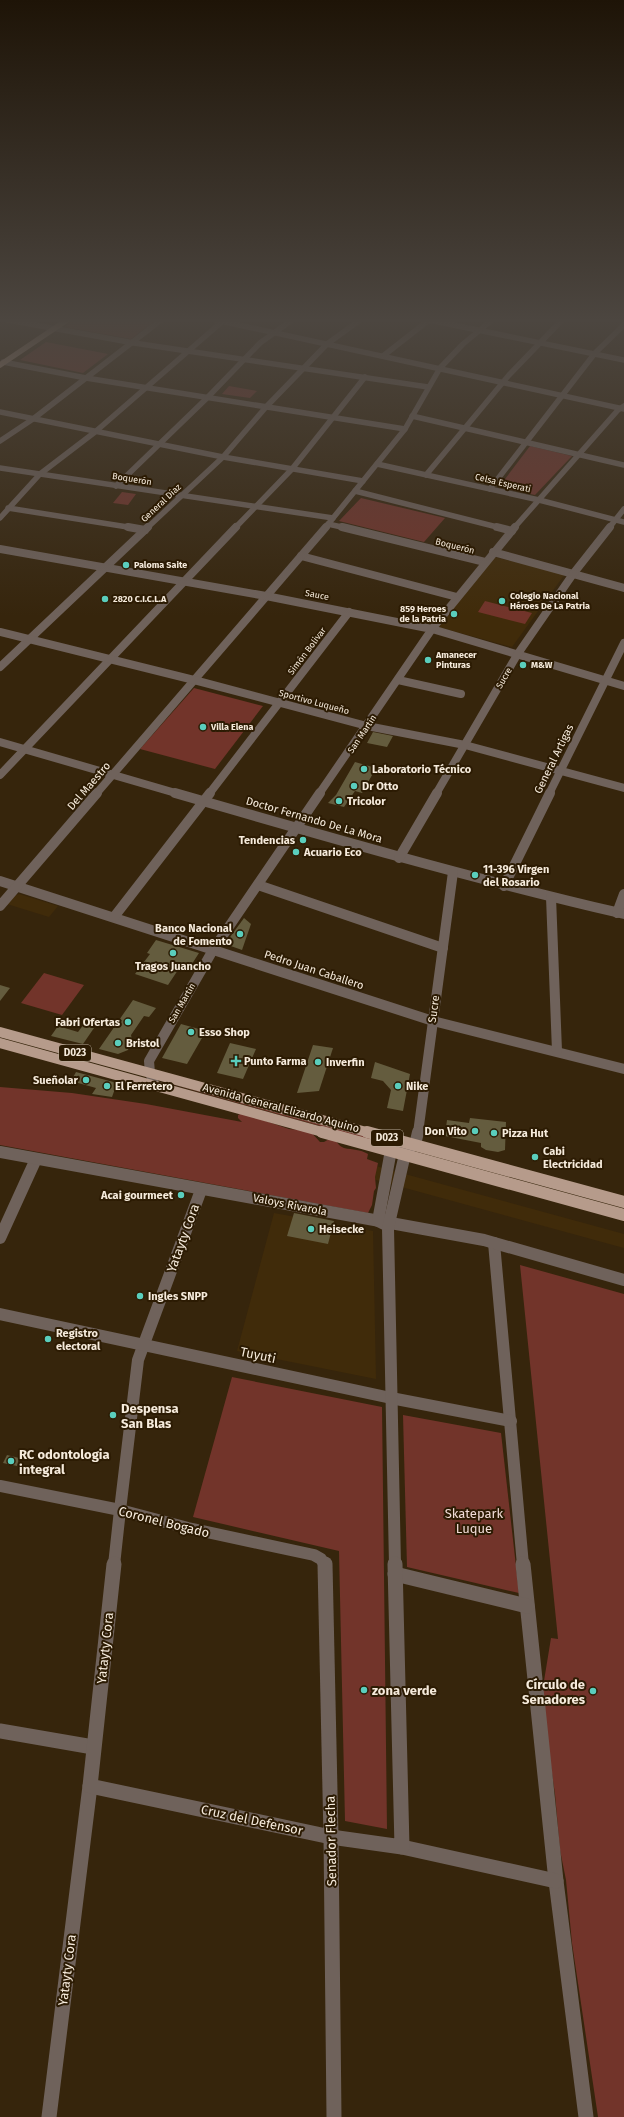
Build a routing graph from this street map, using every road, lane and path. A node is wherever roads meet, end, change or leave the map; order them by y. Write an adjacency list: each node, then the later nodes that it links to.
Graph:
1 (33, 419): 14 (street); 15 (street)
2 (110, 419): 14 (street)
3 (186, 419): 17 (street)
4 (256, 419): 19 (street, General Díaz)
5 (331, 419): 23 (street)
6 (337, 419): 13 (street)
7 (411, 419): 13 (street, Del Maestro)
8 (424, 419): 12 (street)
9 (471, 419): 12 (street)
10 (544, 419): 16 (street)
11 (613, 419): 18 (street, San Martín)
12 (464, 428): 16 (street); 25 (street)
13 (405, 430): 20 (street, Del Maestro)
14 (95, 432): 17 (street); 24 (street)
15 (0, 441)
16 (526, 442): 18 (street); 28 (street)
17 (159, 445): 19 (street); 27 (street)
18 (579, 454): 21 (street); 31 (street, San Martín)
19 (223, 457): 23 (street); 30 (street, General Díaz)
20 (377, 464): 25 (street, Celsa Esperati); 26 (street, Del Maestro)
21 (624, 465)
22 (0, 468): 24 (street, Boquerón)
23 (292, 469): 26 (street); 32 (street)
24 (40, 474): 27 (street, Boquerón); 33 (street)
25 (426, 475): 28 (street, Celsa Esperati)
26 (363, 481): 29 (street, Del Maestro)
27 (116, 486): 30 (street, Boquerón)
28 (490, 489): 31 (street, Celsa Esperati)
29 (355, 491): 38 (street, Del Maestro); 40 (street)
30 (182, 496): 32 (street, Boquerón); 39 (street, General Díaz)
31 (539, 500): 36 (street, Celsa Esperati); 40 (street, San Martín)
32 (256, 507): 38 (street, Boquerón); 47 (street)
33 (8, 508): 35 (street); 39 (street)
34 (624, 509): 36 (street, Sucre)
35 (0, 518)
36 (615, 520): 37 (street, Celsa Esperati); 46 (street, Sucre)
37 (624, 522)
38 (329, 523): 43 (street, Del Maestro); 44 (street, Boquerón)
39 (145, 530): 45 (street, General Díaz)
40 (512, 531): 42 (street, San Martín)
41 (0, 549): 45 (street, Sauce)
42 (493, 552): 44 (street, San Martín); 46 (street)
43 (301, 556): 49 (street, Del Maestro); 50 (street)
44 (485, 562): 50 (street, San Martín)
45 (106, 568): 47 (street, Sauce); 54 (street, General Díaz)
46 (573, 574): 48 (street); 56 (street, Sucre)
47 (184, 582): 49 (street, Sauce); 57 (street)
48 (624, 588)
49 (266, 596): 51 (street, Sauce); 59 (street, Del Maestro)
50 (457, 597): 52 (street, San Martín)
51 (349, 612): 52 (street, Sauce); 64 (street, Simón Bolivar)
52 (432, 629): 56 (street, Sauce); 60 (street, San Martín)
53 (0, 632): 54 (street, Sportivo Luqueño)
54 (29, 640): 57 (street, Sportivo Luqueño); 58 (street, General Díaz)
55 (624, 643): 61 (street, General Artigas)
56 (517, 655): 61 (street, Sauce); 67 (street, Sucre)
57 (108, 660): 59 (street, Sportivo Luqueño); 68 (street)
58 (0, 667)
59 (194, 680): 64 (street, Sportivo Luqueño); 71 (street, Del Maestro)
60 (398, 680): 63 (street); 65 (street, San Martín)
61 (605, 680): 62 (street, Sauce); 69 (street, General Artigas)
62 (624, 686)
63 (461, 694)
64 (280, 703): 65 (street, Sportivo Luqueño); 73 (street, Simón Bolivar)
65 (367, 726): 67 (street, Sportivo Luqueño); 74 (street, San Martín)
66 (0, 742): 68 (street, Doctor Fernando De La Mora)
67 (465, 745): 69 (street, Sportivo Luqueño); 75 (street, Sucre)
68 (24, 750): 70 (street); 71 (street, Doctor Fernando De La Mora)
69 (560, 770): 72 (street, Sportivo Luqueño); 80 (street, General Artigas)
70 (0, 775)
71 (113, 775): 73 (street, Doctor Fernando De La Mora); 79 (street, Del Maestro)
72 (624, 788)
73 (205, 801): 74 (street, Doctor Fernando De La Mora); 85 (street, Simón Bolivar)
74 (297, 828): 75 (street, Doctor Fernando De La Mora); 78 (street, San Martín)
75 (399, 858): 76 (street, Doctor Fernando De La Mora)
76 (453, 872): 80 (street, Doctor Fernando De La Mora); 86 (street, Sucre)
77 (0, 881): 79 (street, Pedro Juan Caballero)
78 (258, 885): 86 (street); 87 (street, San Martín)
79 (17, 886): 83 (street, Del Maestro); 85 (street, Pedro Juan Caballero)
80 (504, 886): 82 (street, Doctor Fernando De La Mora)
81 (624, 894): 84 (street)
82 (551, 897): 84 (street, Doctor Fernando De La Mora); 91 (street)
83 (0, 906)
84 (620, 913)
85 (114, 918): 87 (street, Pedro Juan Caballero)
86 (444, 948): 88 (street, Sucre)
87 (213, 950): 88 (street, Pedro Juan Caballero); 93 (street, San Martín)
88 (432, 1021): 91 (street, Pedro Juan Caballero); 95 (street, Sucre)
89 (0, 1032): 93 (main road, Avenida General Elizardo Aquino / D023)
90 (0, 1043): 94 (main road, Avenida General Elizardo Aquino / D023)
91 (557, 1051): 92 (street, Pedro Juan Caballero)
92 (624, 1069)
93 (150, 1073): 94 (street, San Martín); 95 (main road, Avenida General Elizardo Aquino / D023)
94 (155, 1086): 96 (main road, Avenida General Elizardo Aquino / D023)
95 (415, 1145): 96 (street); 98 (street); 101 (main road, Avenida General Elizardo Aquino / D023)
96 (392, 1150): 98 (main road, Avenida General Elizardo Aquino / D023); 103 (street)
97 (0, 1152): 99 (street, Valoys Rivarola)
98 (405, 1154): 102 (main road, Avenida General Elizardo Aquino / D023); 103 (street)
99 (36, 1159): 100 (street, Valoys Rivarola); 104 (street)
100 (201, 1190): 103 (street, Valoys Rivarola); 108 (street, Yatayty Cora)
101 (624, 1202)
102 (624, 1215)
103 (385, 1224): 105 (street, Valoys Rivarola); 109 (street)
104 (0, 1238)
105 (494, 1243): 106 (street, Valoys Rivarola); 110 (street)
106 (624, 1280)
107 (0, 1314): 108 (street, Tuyuti)
108 (143, 1346): 109 (street, Tuyuti); 112 (street, Yatayty Cora)
109 (391, 1398): 110 (street, Tuyuti); 114 (street)
110 (511, 1421): 115 (street)
111 (0, 1486): 112 (street, Coronel Bogado)
112 (120, 1510): 113 (street, Coronel Bogado); 117 (street, Yatayty Cora)
113 (325, 1565): 119 (street, Senador Flecha)
114 (395, 1574): 115 (street); 120 (street)
115 (526, 1606): 121 (street)
116 (0, 1732): 117 (street)
117 (93, 1747): 118 (street, Yatayty Cora)
118 (90, 1786): 119 (street, Cruz del Defensor); 122 (street, Yatayty Cora)
119 (331, 1837): 120 (street, Cruz del Defensor); 123 (street, Senador Flecha)
120 (402, 1847): 121 (street, Cruz del Defensor)
121 (556, 1881): 124 (street)
122 (49, 2117)
123 (334, 2117)
124 (586, 2117)

